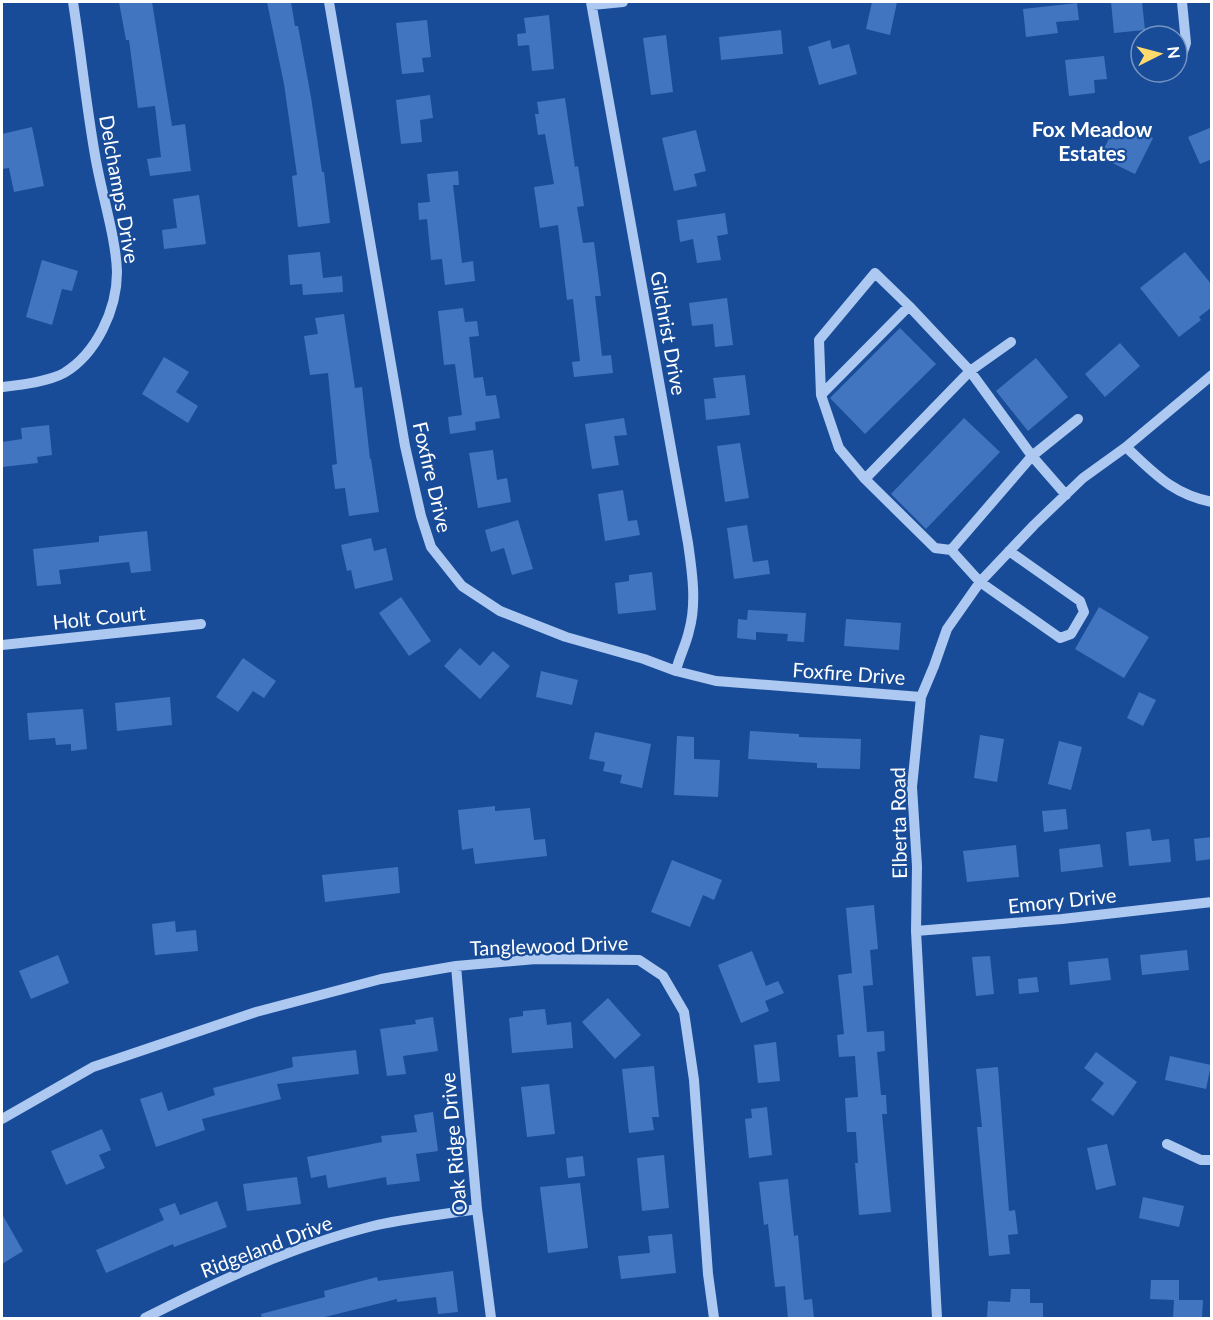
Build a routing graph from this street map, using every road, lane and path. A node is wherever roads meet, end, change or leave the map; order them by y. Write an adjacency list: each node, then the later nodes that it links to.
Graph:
1 (74, 2): 11 (street, Delchamps Drive)
2 (329, 2): 24 (street, Foxfire Drive)
3 (623, 2): 5 (street)
4 (1182, 2): 6 (street)
5 (591, 3): 24 (street, Gilchrist Drive)
6 (1184, 24)
7 (909, 306): 9 (street); 12 (street); 12 (street)
8 (1011, 342): 9 (street)
9 (970, 371): 15 (street); 16 (street)
10 (1212, 375): 14 (street, Elberta Road)
11 (2, 387)
12 (821, 395): 16 (street)
13 (1078, 419): 15 (street)
14 (1126, 447): 17 (street, Elberta Road); 18 (street)
15 (1032, 456): 17 (street); 19 (street)
16 (865, 479): 19 (street)
17 (1066, 495): 20 (street, Elberta Road)
18 (1212, 502)
19 (951, 550): 21 (street)
20 (1009, 551): 21 (street, Elberta Road); 21 (street)
21 (980, 582): 25 (street, Elberta Road)
22 (201, 624): 23 (street, Holt Court)
23 (2, 645)
24 (676, 671): 25 (street, Foxfire Drive)
25 (921, 697): 27 (street, Elberta Road)
26 (1212, 902): 27 (street, Emory Drive)
27 (915, 931): 36 (street, Elberta Road)
28 (456, 966): 29 (street, Tanglewood Drive); 32 (street, Oak Ridge Drive); 35 (street, Tanglewood Drive)
29 (2, 1119)
30 (1167, 1144): 31 (street)
31 (1212, 1161)
32 (477, 1209): 33 (street, Ridgeland Drive); 34 (street, Oak Ridge Drive)
33 (145, 1318)
34 (491, 1318)
35 (714, 1318)
36 (938, 1318)

